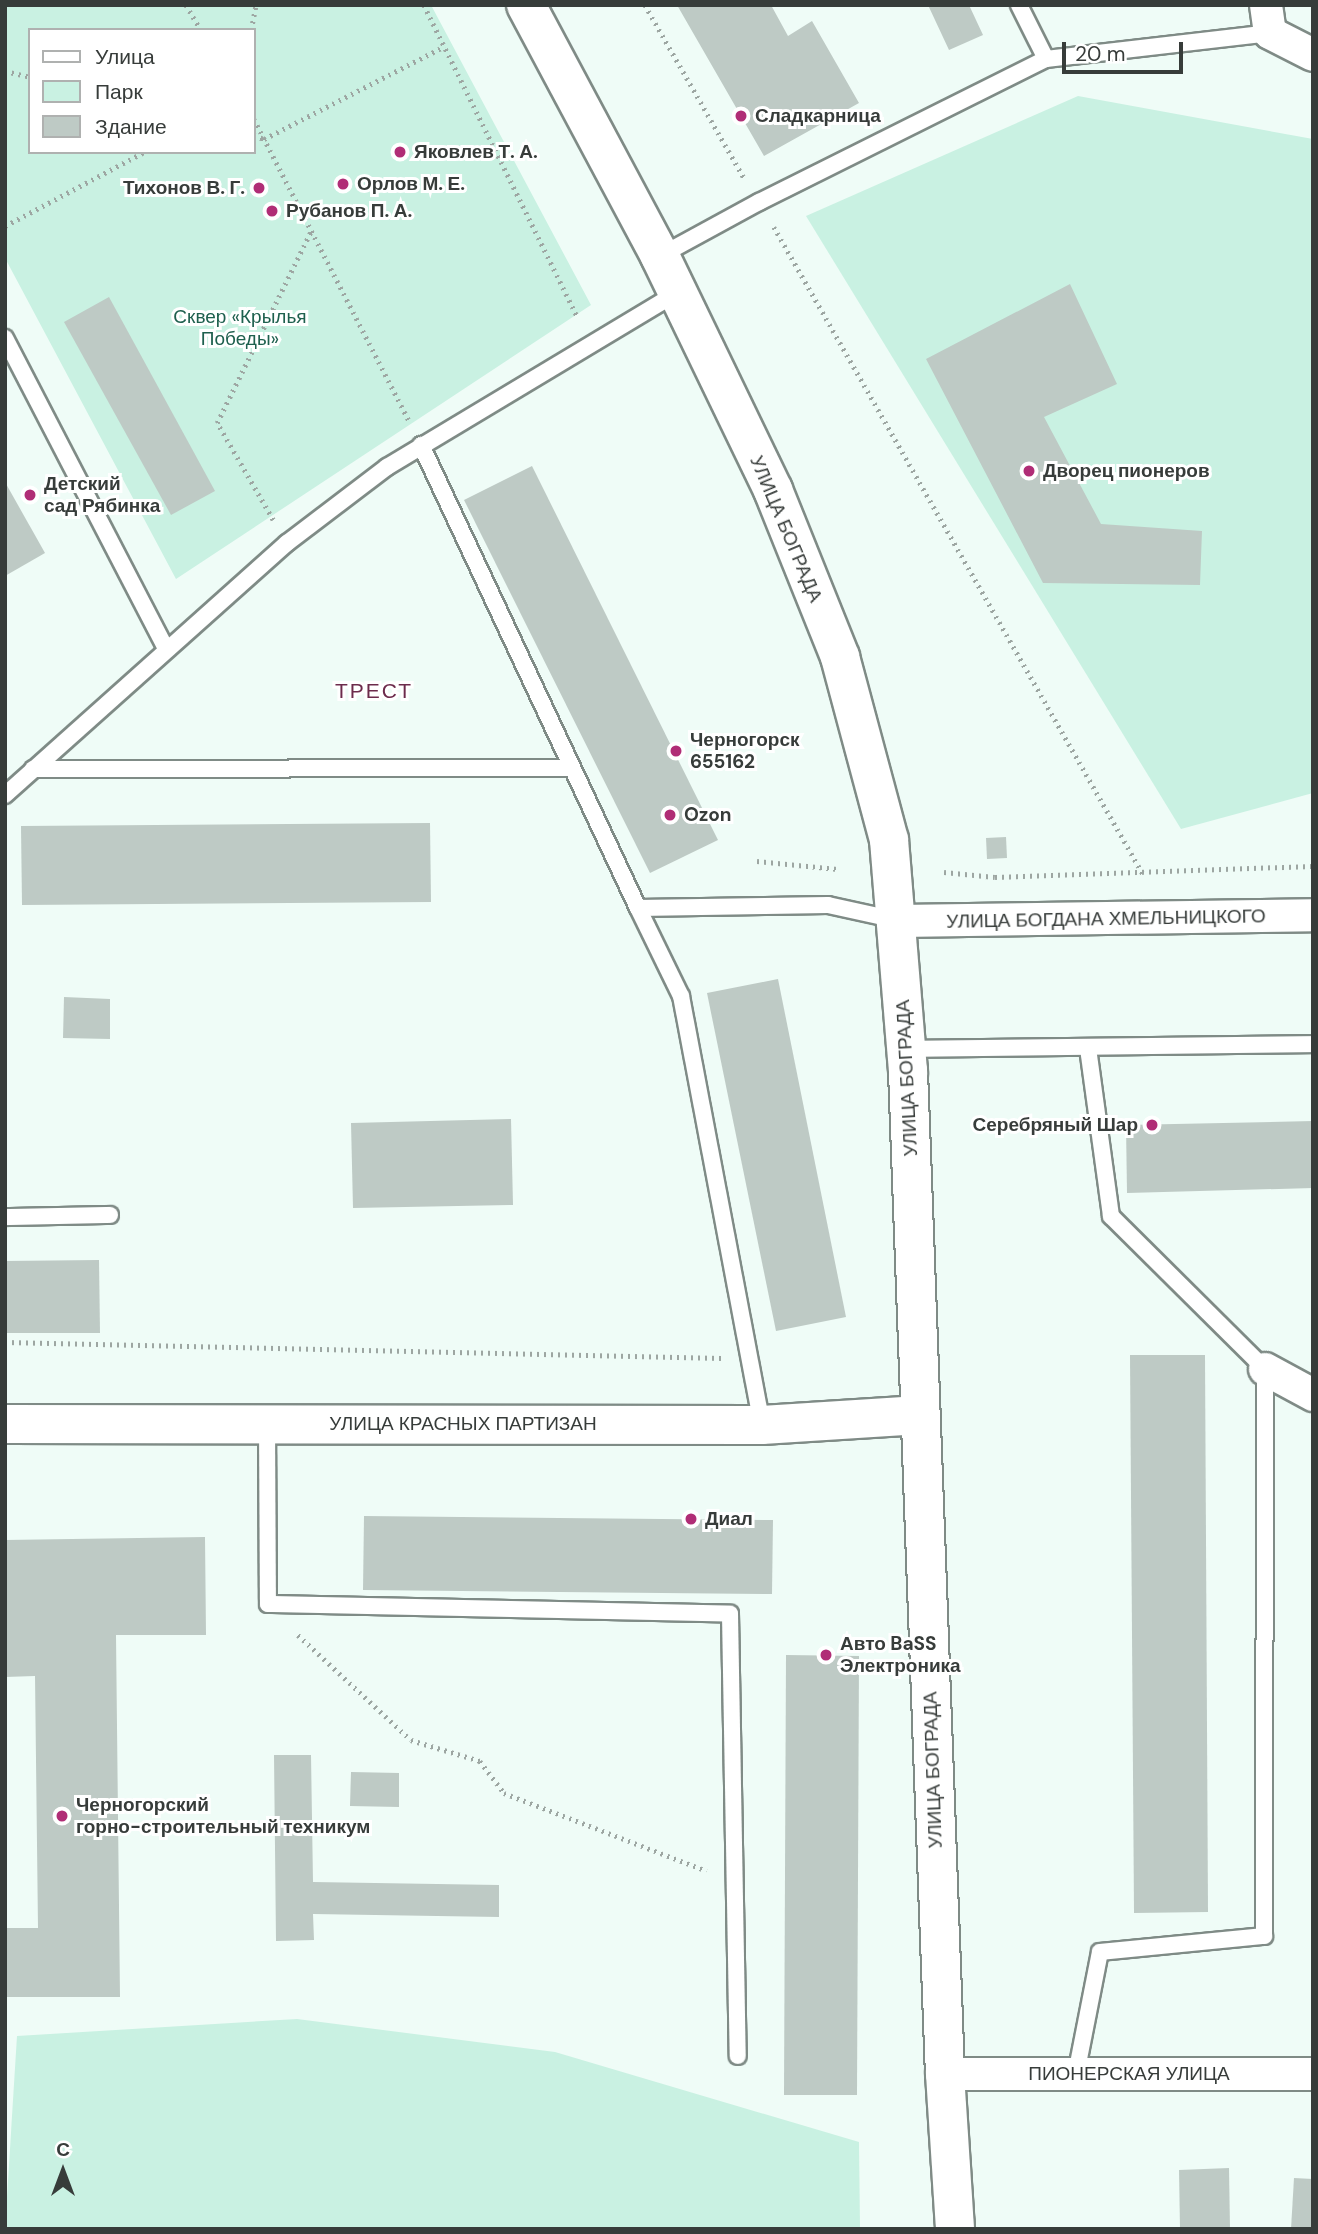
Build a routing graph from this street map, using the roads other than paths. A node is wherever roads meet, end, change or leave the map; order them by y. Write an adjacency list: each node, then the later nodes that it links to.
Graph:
1 (1019, 5): 5 (lane)
2 (532, 8): 6 (main road, УЛИЦА БОГРАДА)
3 (1268, 19): 4 (street); 5 (lane)
4 (1313, 55)
5 (1046, 59): 6 (lane)
6 (660, 256): 7 (main road, УЛИЦА БОГРАДА)
7 (677, 293): 9 (lane); 16 (main road, УЛИЦА БОГРАДА)
8 (5, 338): 10 (lane)
9 (421, 445): 10 (lane); 11 (lane)
10 (166, 649): 12 (lane)
11 (571, 768): 12 (lane); 14 (lane)
12 (33, 769): 13 (lane)
13 (5, 795)
14 (638, 908): 16 (lane); 27 (lane)
15 (1313, 915): 16 (street, УЛИЦА БОГДАНА ХМЕЛЬНИЦКОГО)
16 (899, 921): 19 (main road, УЛИЦА БОГРАДА)
17 (1313, 1044): 18 (lane)
18 (1088, 1048): 19 (lane); 22 (lane)
19 (906, 1049): 24 (main road, УЛИЦА БОГРАДА)
20 (110, 1215): 21 (lane)
21 (5, 1217)
22 (1265, 1369): 23 (street); 30 (lane)
23 (1313, 1395)
24 (920, 1415): 27 (main road, УЛИЦА КРАСНЫХ ПАРТИЗАН); 29 (main road, УЛИЦА БОГРАДА)
25 (5, 1424): 26 (main road, УЛИЦА КРАСНЫХ ПАРТИЗАН)
26 (267, 1424): 27 (main road, УЛИЦА КРАСНЫХ ПАРТИЗАН); 28 (lane)
27 (762, 1425)
28 (738, 2056)
29 (945, 2074): 30 (street, ПИОНЕРСКАЯ УЛИЦА); 32 (main road, УЛИЦА БОГРАДА)
30 (1076, 2074): 31 (street, ПИОНЕРСКАЯ УЛИЦА)
31 (1313, 2074)
32 (955, 2229)

